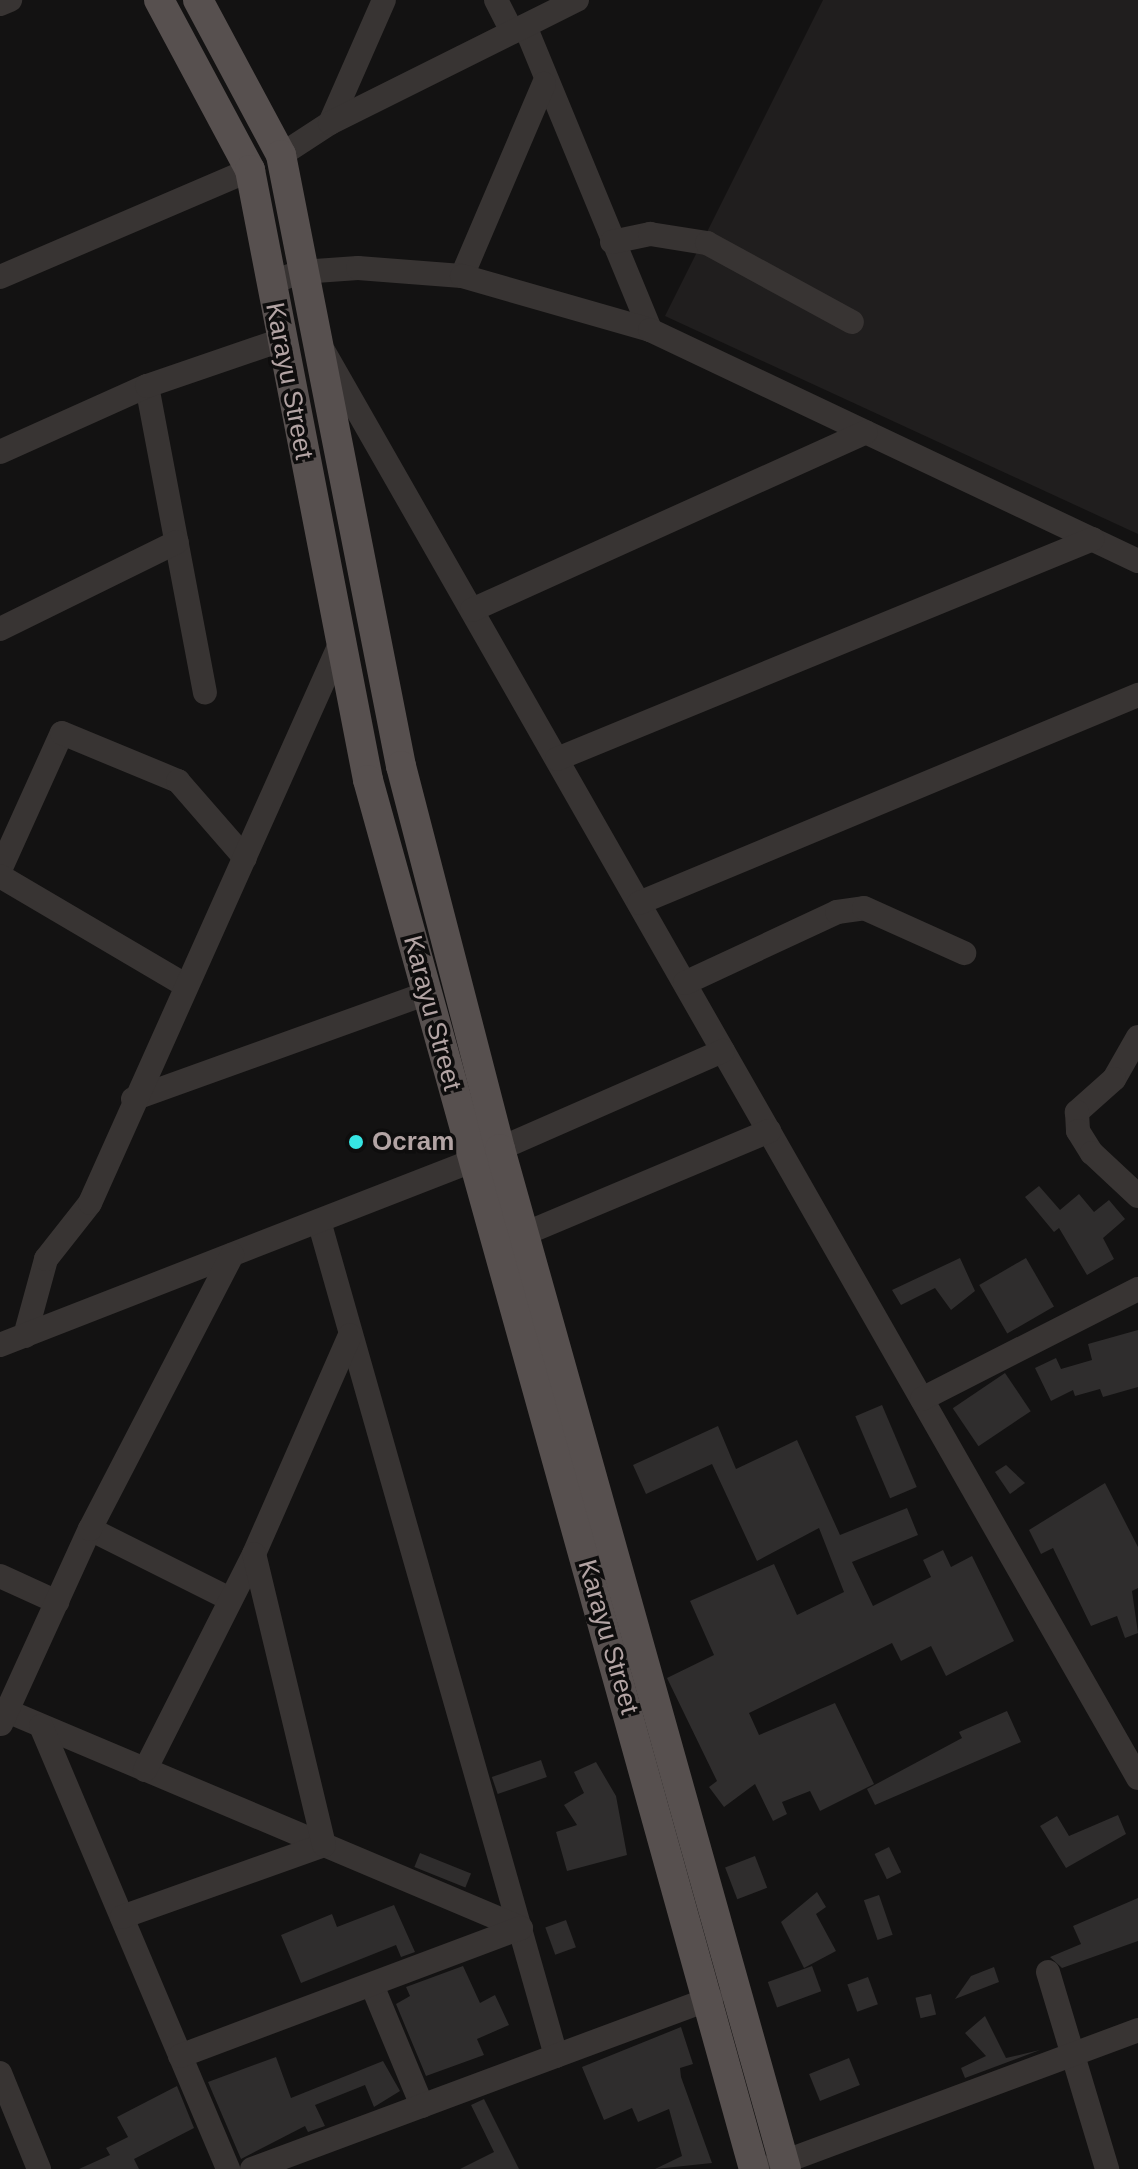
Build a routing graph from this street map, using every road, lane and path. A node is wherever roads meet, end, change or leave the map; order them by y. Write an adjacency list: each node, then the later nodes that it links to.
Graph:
1 (10, 0): 7 (street)
2 (159, 0): 12 (main road, Karayu Street)
3 (198, 0): 11 (main road, Karayu Street)
4 (384, 0): 10 (street)
5 (496, 0): 8 (street)
6 (577, 0): 8 (street)
7 (0, 4)
8 (519, 29): 9 (street); 10 (street)
9 (544, 84): 13 (street); 15 (street)
10 (330, 123): 11 (street)
11 (281, 155): 12 (main road); 14 (main road, Karayu Street)
12 (250, 170): 16 (street); 17 (main road, Karayu Street)
13 (612, 242): 18 (street); 20 (street)
14 (301, 272): 15 (street); 17 (street); 19 (main road, Karayu Street)
15 (462, 276): 20 (street)
16 (0, 277)
17 (270, 283): 21 (main road, Karayu Street)
18 (852, 322)
19 (311, 329): 28 (street); 46 (main road, Karayu Street)
20 (650, 330): 23 (street)
21 (281, 340): 22 (street); 30 (main road, Karayu Street)
22 (147, 386): 24 (street); 26 (street)
23 (866, 432): 25 (street); 28 (street)
24 (0, 452)
25 (1093, 539): 27 (street); 33 (street)
26 (177, 542): 29 (street); 31 (street)
27 (1138, 561)
28 (472, 610): 33 (street)
29 (0, 629)
30 (341, 642): 34 (street); 41 (main road, Karayu Street)
31 (205, 693)
32 (1138, 695): 37 (street)
33 (557, 759): 37 (street)
34 (245, 858): 35 (street); 40 (street)
35 (0, 870)
36 (0, 876): 40 (street)
37 (639, 903): 39 (street)
38 (964, 953): 39 (street)
39 (685, 983): 43 (street)
40 (185, 985): 44 (street)
41 (427, 993): 44 (street); 47 (main road, Karayu Street)
42 (1138, 1037): 48 (street)
43 (723, 1051): 45 (street); 46 (street)
44 (133, 1099): 54 (street)
45 (769, 1131): 50 (street); 56 (street)
46 (500, 1149): 47 (street); 50 (main road, Karayu Street)
47 (472, 1161): 49 (street); 71 (main road, Karayu Street)
48 (1138, 1196)
49 (319, 1221): 51 (street); 53 (street)
50 (524, 1234): 78 (main road, Karayu Street)
51 (232, 1255): 54 (street); 57 (street)
52 (1138, 1289): 56 (street)
53 (350, 1335): 58 (street); 68 (street)
54 (25, 1336): 55 (street)
55 (0, 1345)
56 (922, 1399): 65 (street)
57 (90, 1529): 60 (street); 61 (street)
58 (254, 1554): 60 (street); 66 (street)
59 (0, 1576): 61 (street)
60 (230, 1599): 64 (street)
61 (57, 1602): 62 (street)
62 (3, 1719): 63 (street)
63 (41, 1726): 64 (street); 67 (street)
64 (145, 1770): 66 (street)
65 (1138, 1778)
66 (324, 1845): 67 (street); 68 (street)
67 (122, 1917): 74 (street)
68 (521, 1928): 70 (street); 75 (street)
69 (1048, 1972): 73 (street)
70 (372, 1985): 74 (street); 77 (street)
71 (711, 1998): 75 (street); 82 (main road, Karayu Street)
72 (1138, 2030): 73 (street)
73 (1074, 2055): 78 (street); 83 (street)
74 (180, 2056): 80 (street)
75 (556, 2056): 77 (street)
76 (0, 2073): 79 (street)
77 (422, 2106): 81 (street)
78 (778, 2167)
79 (39, 2169)
80 (228, 2169)
81 (252, 2169)
82 (754, 2169)
83 (1107, 2169)

